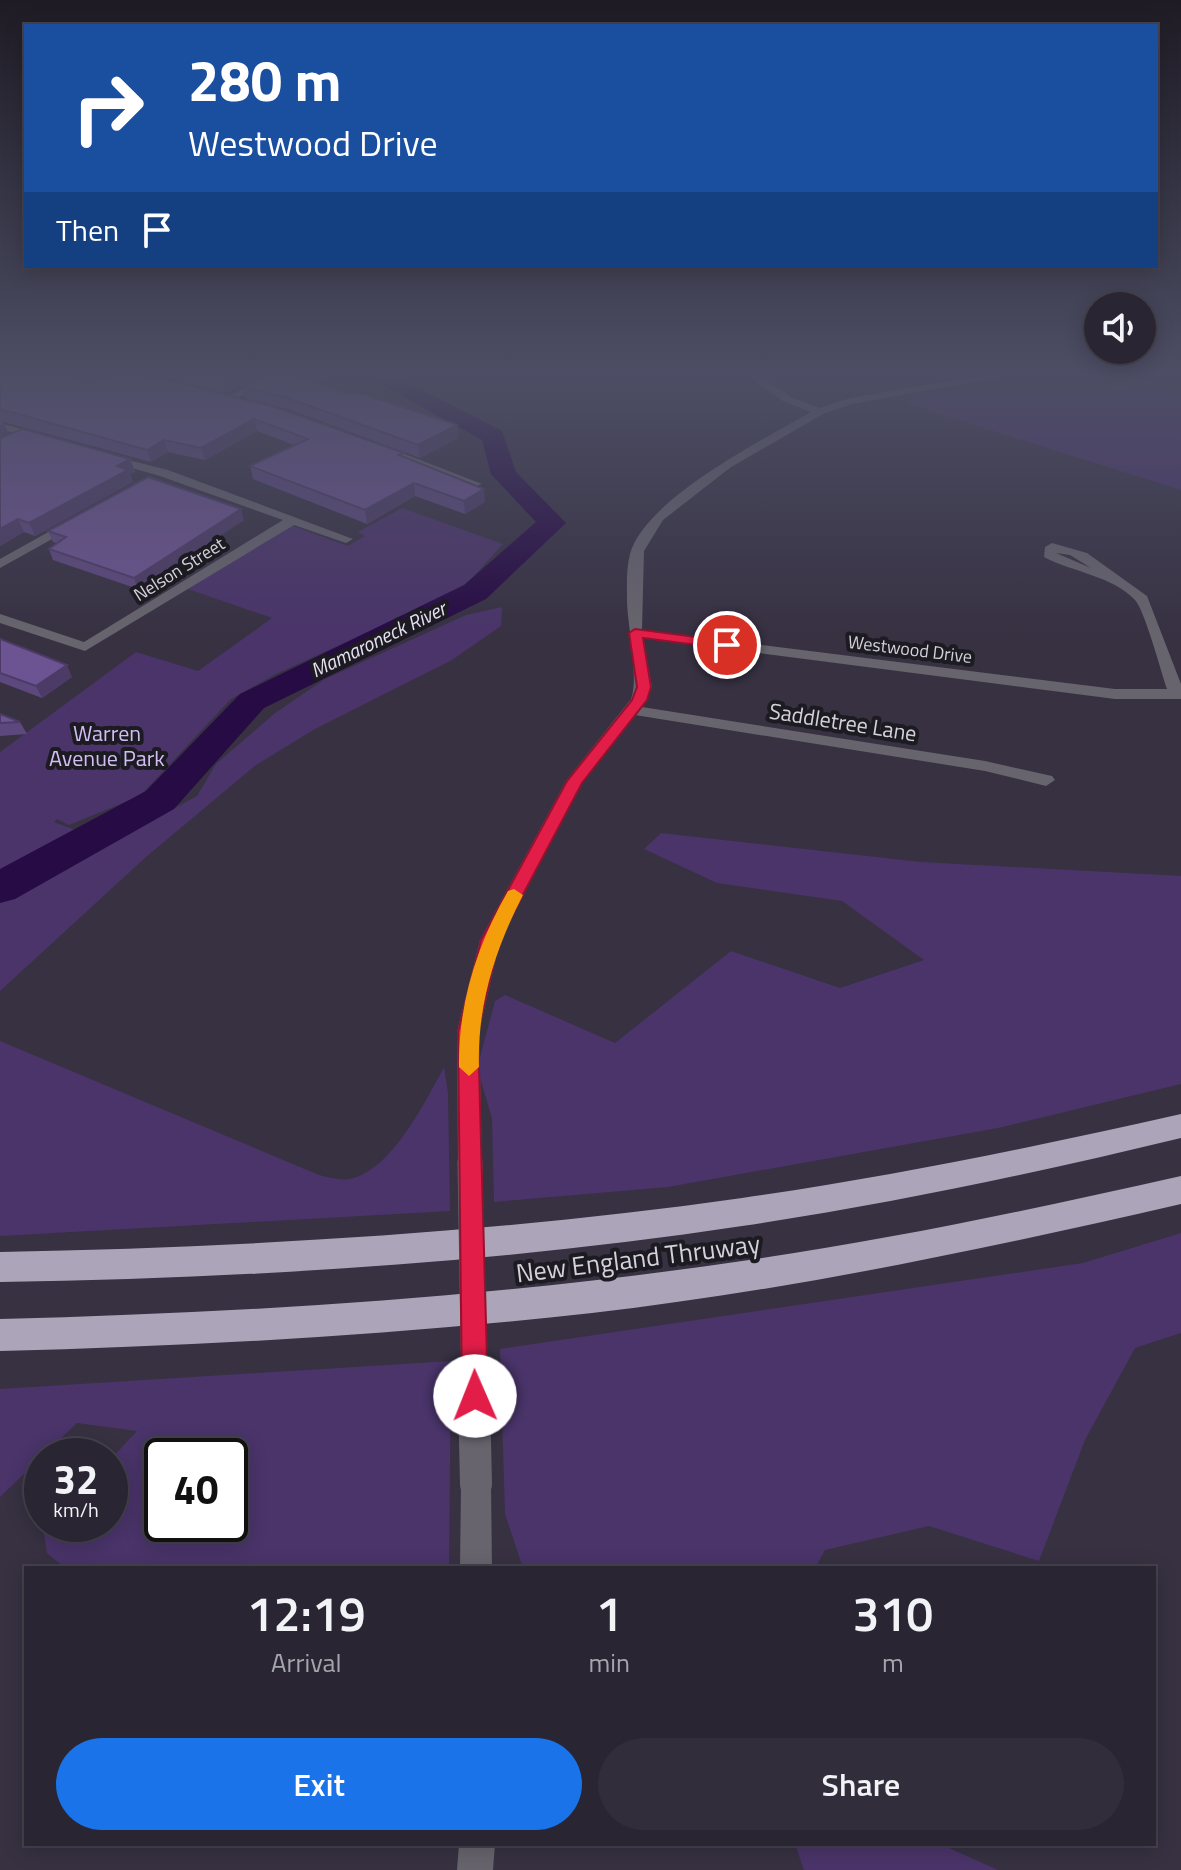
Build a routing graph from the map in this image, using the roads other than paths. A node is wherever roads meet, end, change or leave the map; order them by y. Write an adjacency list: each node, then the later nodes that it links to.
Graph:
1 (113, 459): 4 (street)
2 (410, 459): 6 (street)
3 (737, 459): 13 (street)
4 (164, 473): 5 (street); 8 (street)
5 (150, 481)
6 (476, 484)
7 (82, 519): 10 (street)
8 (291, 521): 9 (street); 12 (street, Nelson Street)
9 (346, 539)
10 (0, 564)
11 (1106, 576): 14 (street)
12 (0, 618)
13 (635, 633): 14 (street, Westwood Drive); 15 (street)
14 (1179, 694)
15 (633, 710): 16 (street, Saddletree Lane); 21 (street, bridge)
16 (1046, 780)
17 (1181, 1126): 19 (highway, New England Thruway)
18 (1181, 1190): 20 (highway, New England Thruway)
19 (0, 1267)
20 (0, 1335)
21 (476, 1566)
22 (477, 1846): 23 (street)
23 (475, 1870)

